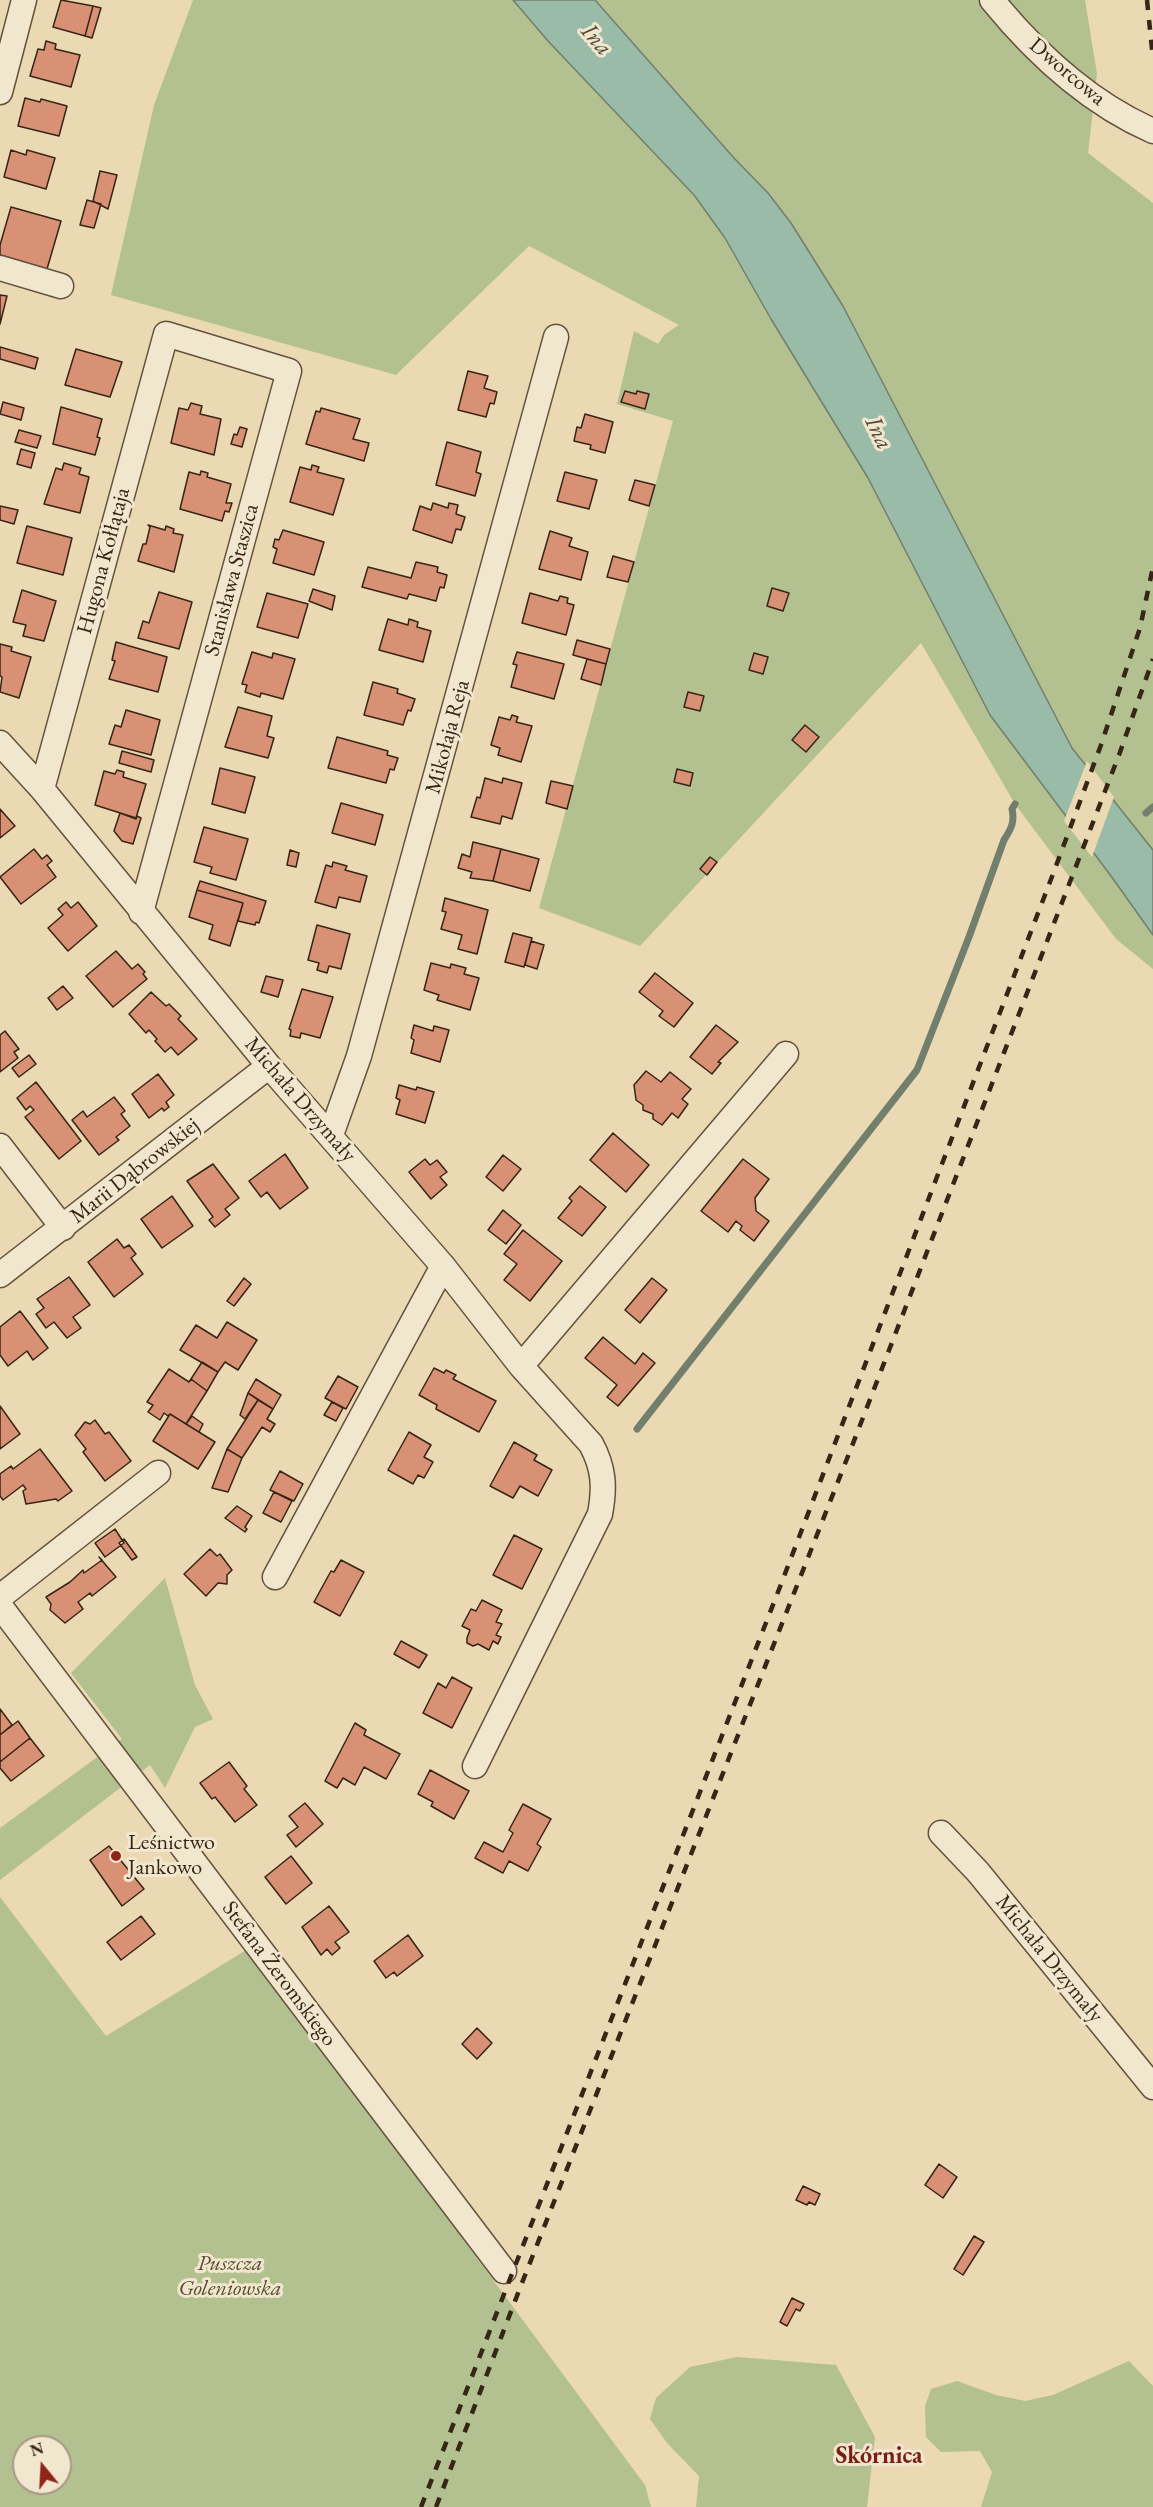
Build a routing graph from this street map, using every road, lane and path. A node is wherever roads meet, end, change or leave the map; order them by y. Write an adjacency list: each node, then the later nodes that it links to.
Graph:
1 (24, 0): 3 (street)
2 (992, 0): 4 (street, Dworcowa)
3 (0, 92)
4 (1153, 132)
5 (0, 268): 6 (street)
6 (61, 286)
7 (166, 334): 10 (street, Hugona Kołłątaja); 11 (street, Stanisława Staszica)
8 (556, 337): 14 (street, Mikołaja Reja)
9 (0, 743): 10 (street, Michała Drzymały)
10 (42, 789): 11 (street, Michała Drzymały)
11 (141, 912): 13 (street, Michała Drzymały)
12 (786, 1054): 19 (street)
13 (270, 1066): 14 (street, Michała Drzymały); 16 (street, Marii Dąbrowskiej)
14 (331, 1135): 17 (street, Michała Drzymały)
15 (0, 1146): 16 (street)
16 (63, 1228): 18 (street, Marii Dąbrowskiej)
17 (443, 1266): 19 (street, Michała Drzymały); 21 (street)
18 (0, 1275)
19 (521, 1366): 24 (street, Michała Drzymały)
20 (158, 1473): 22 (street)
21 (275, 1577)
22 (0, 1597)
23 (0, 1606): 27 (street, Stefana Żeromskiego)
24 (475, 1766)
25 (941, 1833): 26 (street, Michała Drzymały)
26 (1153, 2087)
27 (504, 2271)

